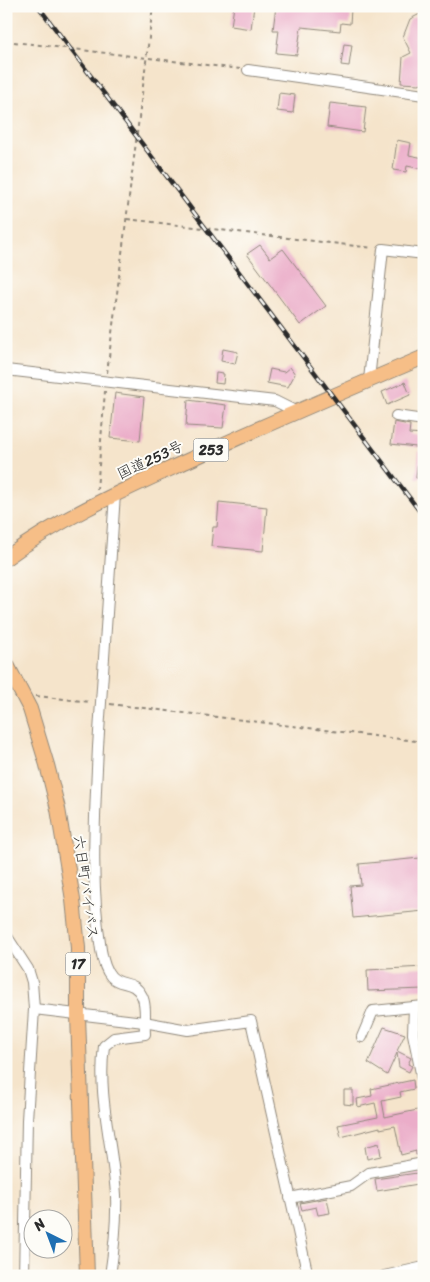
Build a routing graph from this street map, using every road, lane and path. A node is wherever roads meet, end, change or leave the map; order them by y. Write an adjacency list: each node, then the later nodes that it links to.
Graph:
1 (153, 6): 3 (path)
2 (6, 41): 3 (path)
3 (147, 58): 4 (path); 6 (path)
4 (248, 70): 5 (street)
5 (424, 95)
6 (127, 219): 7 (path); 12 (path)
7 (383, 249): 8 (street); 11 (street)
8 (424, 254)
9 (424, 357): 11 (highway, 国道253号 / 253)
10 (6, 370): 12 (street)
11 (369, 380): 13 (highway, 国道253号 / 253)
12 (106, 381): 13 (street); 16 (path)
13 (295, 412): 17 (highway, 国道253号 / 253)
14 (396, 416): 15 (street)
15 (424, 420)
16 (97, 490)
17 (115, 494): 18 (highway, 国道253号 / 253); 21 (street)
18 (6, 558)
19 (6, 663): 20 (highway, 六日町バイパス / 17)
20 (24, 694): 21 (path); 26 (highway, 六日町バイパス / 17)
21 (101, 703): 22 (path); 27 (street)
22 (424, 742)
23 (6, 935): 25 (street)
24 (419, 1006): 28 (street); 29 (street)
25 (34, 1009): 26 (street); 33 (street)
26 (78, 1015): 27 (street); 34 (highway, 六日町バイパス / 17)
27 (144, 1022): 31 (street); 35 (street)
28 (362, 1037)
29 (424, 1088)
30 (424, 1163): 31 (street)
31 (290, 1198): 36 (street)
32 (424, 1267): 37 (street)
33 (24, 1276)
34 (88, 1276)
35 (110, 1276)
36 (308, 1276)
37 (384, 1276)

